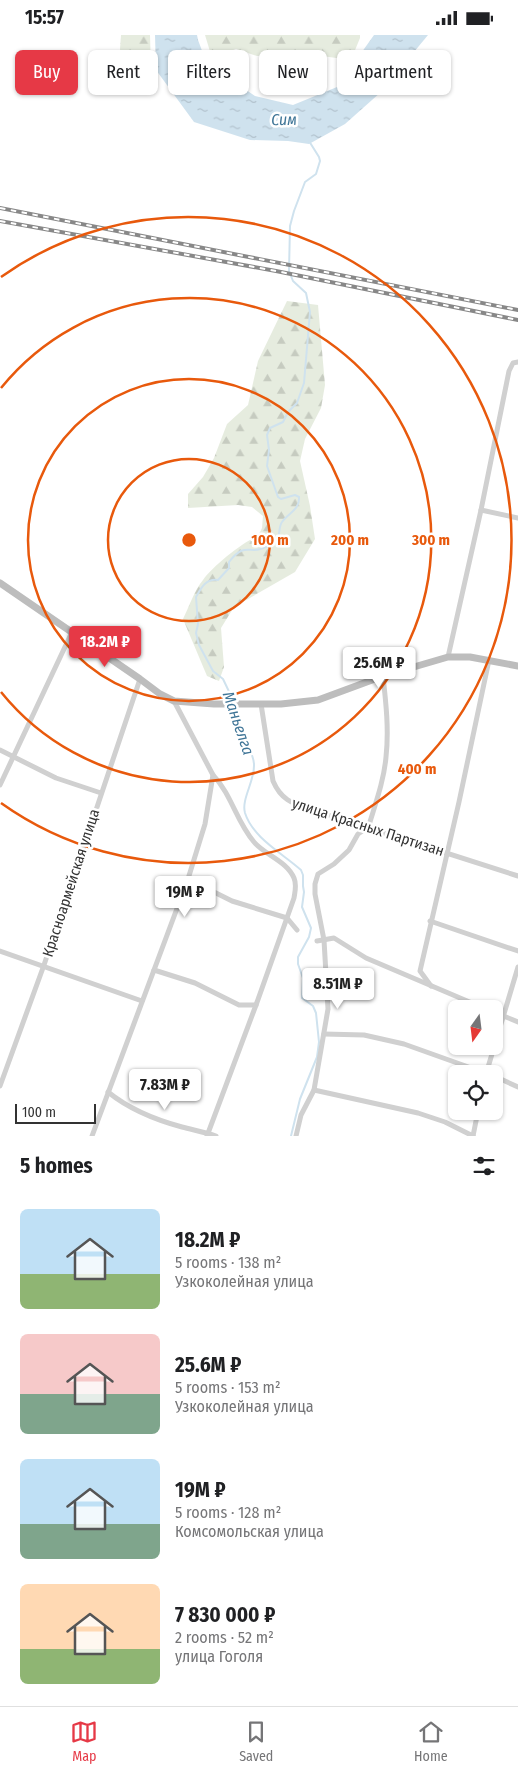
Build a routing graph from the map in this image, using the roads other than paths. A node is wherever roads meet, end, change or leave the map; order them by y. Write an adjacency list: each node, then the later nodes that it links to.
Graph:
1 (516, 363): 2 (street)
2 (482, 510): 3 (street); 6 (street)
3 (518, 518)
4 (0, 583): 5 (street)
5 (72, 632): 10 (street); 14 (street)
6 (448, 657): 7 (street); 9 (street)
7 (489, 660): 8 (street); 19 (street)
8 (518, 667)
9 (383, 676): 12 (street); 18 (street)
10 (140, 679): 11 (street); 17 (street, Красноармейская улица)
11 (174, 701): 12 (street); 15 (street)
12 (261, 704): 18 (street, улица Красных Партизан)
13 (0, 751): 14 (street)
14 (13, 756): 16 (street); 17 (street)
15 (213, 775): 21 (street); 22 (street)
16 (0, 785)
17 (101, 793): 29 (street, Красноармейская улица)
18 (367, 828): 19 (street, улица Красных Партизан); 25 (street)
19 (447, 852): 20 (street, улица Красных Партизан); 23 (street)
20 (518, 875)
21 (188, 879): 22 (street); 31 (street)
22 (287, 918): 24 (street); 35 (street)
23 (430, 921): 28 (street); 32 (street)
24 (297, 930)
25 (324, 940): 26 (street); 32 (street); 39 (street)
26 (317, 941)
27 (0, 951): 29 (street)
28 (518, 951)
29 (44, 965): 34 (street); 42 (street, Красноармейская улица)
30 (518, 967): 36 (street)
31 (154, 970): 34 (street); 35 (street)
32 (431, 986): 33 (street)
33 (464, 1000)
34 (142, 1001): 45 (street)
35 (256, 1005): 47 (street)
36 (503, 1013)
37 (503, 1016): 38 (street)
38 (518, 1022)
39 (324, 1035): 40 (street); 44 (street)
40 (462, 1065)
41 (503, 1080): 43 (street)
42 (0, 1086)
43 (518, 1087)
44 (314, 1089): 50 (street); 51 (street)
45 (108, 1092): 47 (street); 48 (street)
46 (476, 1120): 51 (street)
47 (207, 1134): 49 (street)
48 (92, 1136)
49 (216, 1136)
50 (296, 1136)
51 (473, 1136)

